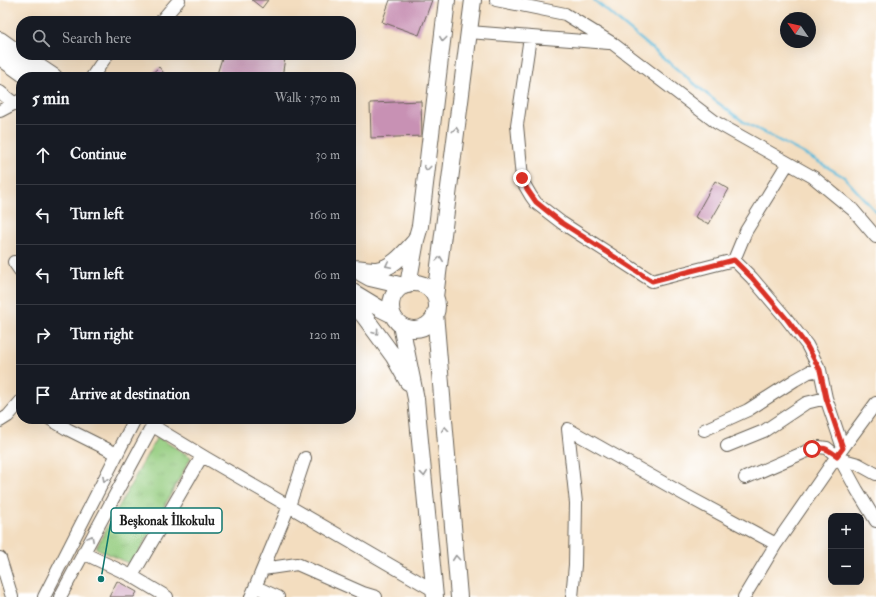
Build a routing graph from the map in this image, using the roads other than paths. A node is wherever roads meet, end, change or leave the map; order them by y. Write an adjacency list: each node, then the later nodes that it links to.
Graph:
1 (180, 0): 5 (street)
2 (447, 0): 23 (main road, one-way to 23)
3 (473, 0): 6 (main road)
4 (496, 0): 9 (street)
5 (166, 16)
6 (469, 32): 7 (street); 31 (main road, one-way to 6)
7 (530, 37): 9 (street); 24 (street)
8 (0, 40): 10 (main road)
9 (612, 43): 21 (street)
10 (16, 51)
11 (0, 57): 14 (main road)
12 (28, 60): 15 (main road)
13 (104, 60): 16 (street)
14 (21, 72)
15 (46, 72)
16 (95, 72)
17 (0, 92): 18 (street)
18 (16, 101)
19 (16, 103): 20 (street)
20 (0, 111)
21 (788, 163): 22 (street); 24 (street)
22 (876, 237)
23 (416, 240): 27 (main road, one-way to 27); 29 (main road)
24 (734, 260): 35 (street)
25 (14, 262): 26 (street)
26 (16, 265)
27 (356, 268)
28 (356, 271): 29 (main road)
29 (406, 285): 31 (main road); 34 (main road)
30 (356, 294): 34 (main road)
31 (435, 297): 33 (main road)
32 (356, 307): 37 (main road, one-way to 37)
33 (436, 313): 34 (main road); 68 (main road, one-way to 33)
34 (397, 320): 37 (main road)
35 (820, 370): 36 (street); 45 (street)
36 (826, 398): 46 (street); 48 (street)
37 (416, 399): 61 (main road, one-way to 61)
38 (876, 403): 48 (street)
39 (16, 407): 40 (street)
40 (0, 421)
41 (58, 424): 47 (street)
42 (132, 424): 47 (street)
43 (153, 424): 56 (street, one-way to 43)
44 (157, 424): 49 (street)
45 (704, 430)
46 (727, 446)
47 (117, 454): 63 (street, one-way to 63)
48 (840, 454): 51 (street); 52 (street); 54 (street); 55 (street)
49 (202, 456): 53 (street); 59 (street)
50 (305, 458): 53 (street)
51 (876, 474)
52 (745, 478)
53 (289, 506): 58 (street); 61 (street)
54 (876, 521)
55 (776, 544): 69 (street); 70 (street)
56 (83, 553): 59 (street); 64 (street)
57 (0, 558): 62 (street)
58 (263, 569): 60 (street); 67 (street)
59 (132, 576): 65 (street)
60 (254, 592): 66 (street)
61 (435, 594)
62 (12, 597)
63 (44, 597)
64 (60, 597)
65 (167, 597)
66 (278, 597)
67 (376, 597)
68 (459, 597)
69 (572, 597)
70 (744, 597)

